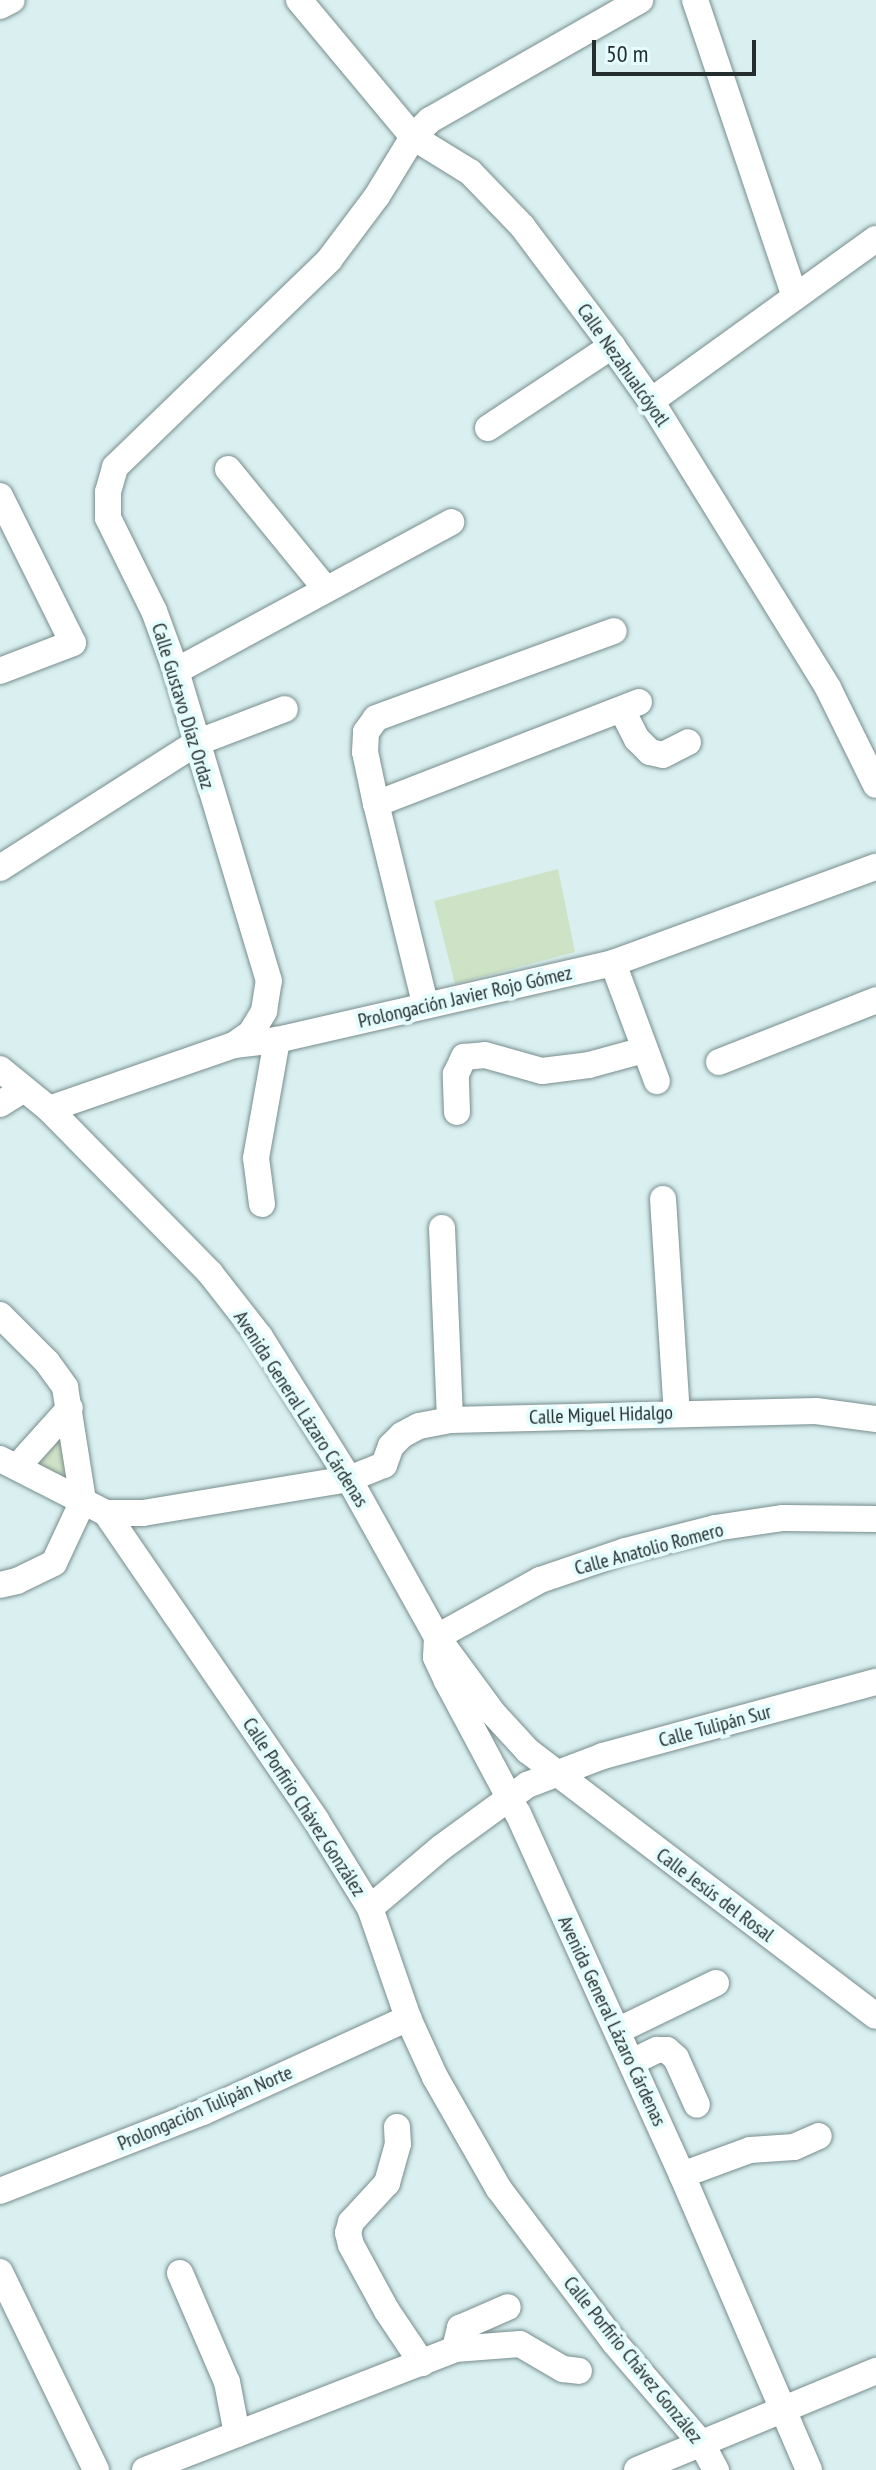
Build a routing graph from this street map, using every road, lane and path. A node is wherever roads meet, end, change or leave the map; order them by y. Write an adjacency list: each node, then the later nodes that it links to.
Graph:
1 (12, 0): 5 (street)
2 (299, 0): 6 (street, Calle Nezahualcóyotl)
3 (640, 0): 6 (street, Calle Gustavo Díaz Ordaz)
4 (695, 0): 8 (street)
5 (0, 6)
6 (413, 137): 9 (street, Calle Nezahualcóyotl); 18 (street, Calle Gustavo Díaz Ordaz)
7 (876, 239): 8 (street)
8 (794, 295): 10 (street)
9 (612, 346): 10 (street, Calle Nezahualcóyotl); 11 (street)
10 (651, 401): 22 (street, Calle Nezahualcóyotl)
11 (488, 428)
12 (228, 469): 15 (street)
13 (0, 496): 17 (street)
14 (451, 522): 15 (street)
15 (326, 589): 18 (street)
16 (614, 631): 23 (street)
17 (0, 671)
18 (176, 671): 21 (street, Calle Gustavo Díaz Ordaz)
19 (285, 709): 21 (street)
20 (688, 742): 23 (street)
21 (196, 743): 25 (street); 30 (street, Calle Gustavo Díaz Ordaz)
22 (876, 785)
23 (376, 804): 28 (street)
24 (876, 867): 26 (street, Prolongación Javier Rojo Gómez)
25 (0, 868)
26 (613, 963): 28 (street, Prolongación Javier Rojo Gómez); 31 (street)
27 (876, 1000): 32 (street)
28 (425, 1003): 29 (street, Prolongación Javier Rojo Gómez)
29 (277, 1040): 30 (street, Prolongación Javier Rojo Gómez); 40 (street)
30 (234, 1045): 37 (street, Prolongación Javier Rojo Gómez)
31 (644, 1050): 34 (street); 38 (street)
32 (719, 1062)
33 (0, 1069): 35 (street, Avenida General Lázaro Cárdenas)
34 (657, 1081)
35 (24, 1089): 36 (street); 37 (street, Avenida General Lázaro Cárdenas)
36 (0, 1104)
37 (49, 1109): 48 (street, Avenida General Lázaro Cárdenas)
38 (457, 1112)
39 (663, 1199): 44 (street)
40 (262, 1204)
41 (442, 1228): 46 (street)
42 (0, 1315): 43 (street, Calle Porfirio Chávez González)
43 (70, 1408): 47 (street); 49 (street, Calle Porfirio Chávez González)
44 (677, 1413): 45 (street, Calle Miguel Hidalgo); 46 (street, Calle Miguel Hidalgo)
45 (876, 1419)
46 (450, 1420): 48 (street, Calle Miguel Hidalgo)
47 (9, 1463): 49 (street)
48 (349, 1479): 49 (street, Calle Miguel Hidalgo); 52 (street, Avenida General Lázaro Cárdenas)
49 (94, 1507): 51 (street); 56 (street, Calle Porfirio Chávez González)
50 (876, 1519): 52 (street, Calle Anatolio Romero)
51 (0, 1585)
52 (437, 1637): 54 (street, Avenida General Lázaro Cárdenas); 55 (street, Avenida General Lázaro Cárdenas)
53 (876, 1682): 54 (street, Calle Tulipán Sur)
54 (555, 1774): 55 (street, Calle Tulipán Sur); 58 (street, Calle Jesús del Rosal)
55 (510, 1798): 56 (street, Calle Tulipán Sur); 60 (street, Avenida General Lázaro Cárdenas)
56 (370, 1908): 59 (street, Calle Porfirio Chávez González)
57 (716, 1983): 60 (street)
58 (876, 2016)
59 (408, 2018): 66 (street, Prolongación Tulipán Norte); 76 (street, Calle Porfirio Chávez González)
60 (617, 2031): 61 (street, Avenida General Lázaro Cárdenas)
61 (632, 2062): 62 (street); 65 (street, Avenida General Lázaro Cárdenas)
62 (697, 2105)
63 (397, 2127): 71 (street)
64 (819, 2136): 65 (street)
65 (682, 2175): 74 (street, Avenida General Lázaro Cárdenas)
66 (0, 2191)
67 (0, 2272): 77 (street)
68 (180, 2273): 75 (street)
69 (508, 2307): 70 (street)
70 (455, 2349): 71 (street); 72 (street)
71 (422, 2363): 75 (street)
72 (579, 2371)
73 (876, 2371): 74 (street)
74 (782, 2410): 76 (street); 81 (street, Avenida General Lázaro Cárdenas)
75 (237, 2434): 78 (street)
76 (702, 2444): 79 (street); 80 (street, Calle Porfirio Chávez González)
77 (96, 2470)
78 (145, 2470)
79 (637, 2470)
80 (716, 2470)
81 (809, 2470)

